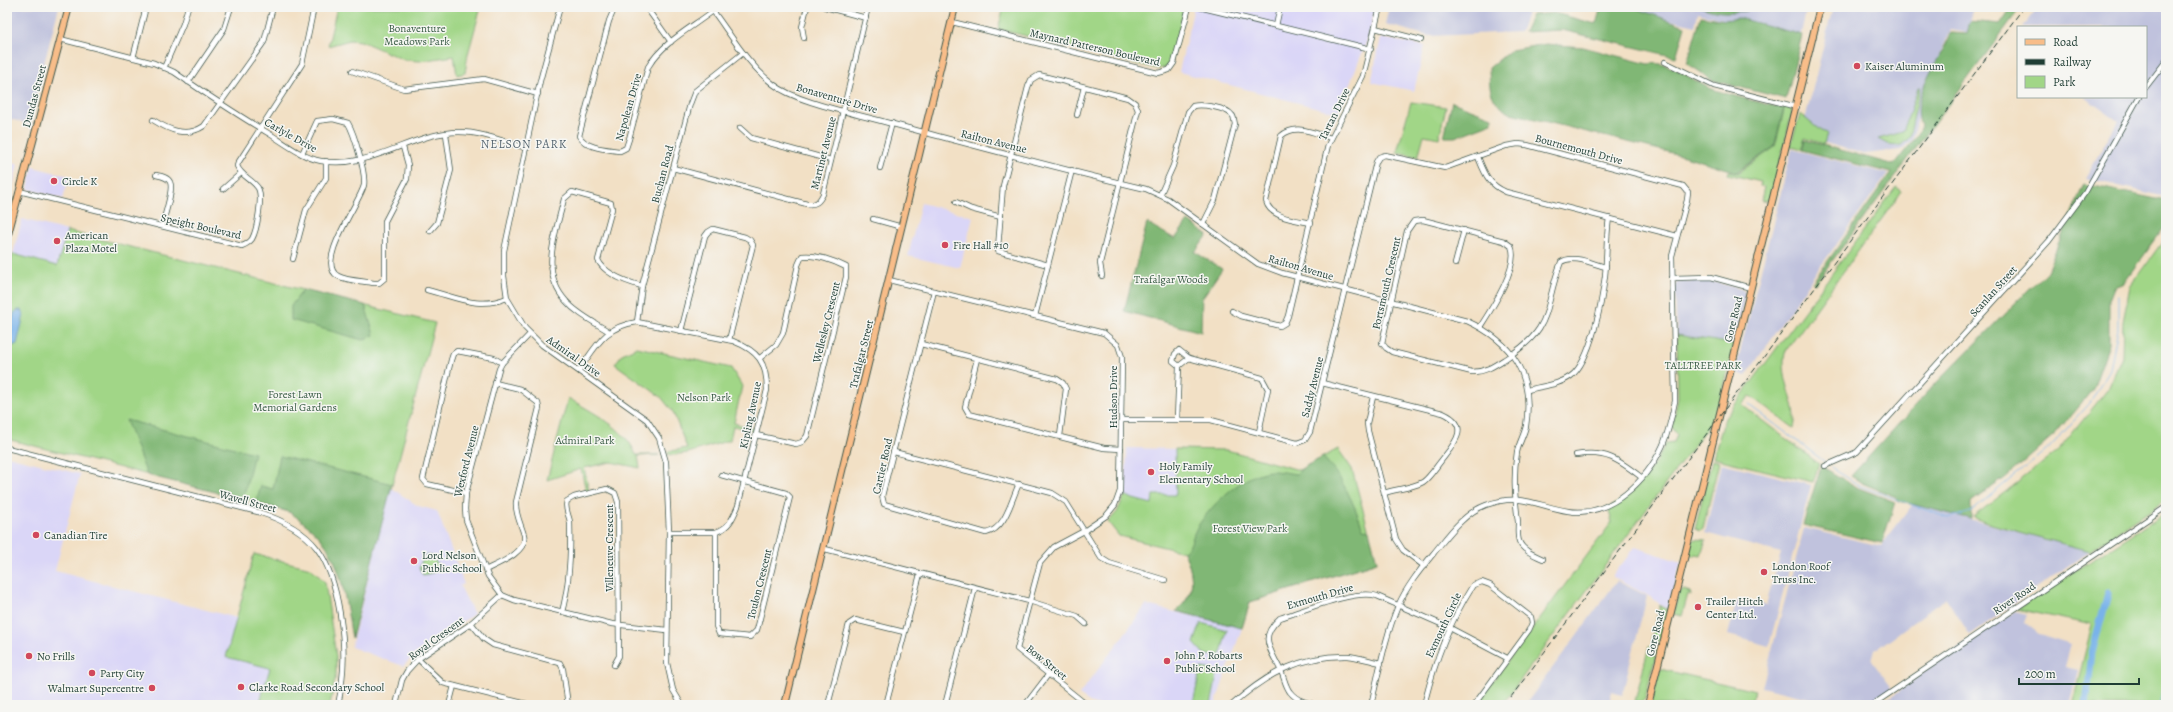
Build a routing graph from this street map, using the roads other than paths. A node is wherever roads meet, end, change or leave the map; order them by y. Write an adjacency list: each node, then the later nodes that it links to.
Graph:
1 (69, 7): 25 (main road, Dundas Street)
2 (146, 7): 30 (street)
3 (188, 7): 33 (street)
4 (231, 7): 35 (street)
5 (273, 7): 40 (street)
6 (314, 7): 46 (street)
7 (560, 7): 38 (street, Admiral Drive)
8 (615, 7): 27 (street, Napolean Drive)
9 (646, 7): 27 (street)
10 (807, 7): 24 (street)
11 (825, 7): 20 (street)
12 (868, 7): 20 (street, Martinet Avenue)
13 (955, 7): 21 (main road, Trafalgar Street)
14 (1189, 7): 21 (street, Maynard Patterson Boulevard)
15 (1199, 7): 22 (street)
16 (1280, 7): 22 (street)
17 (1380, 7): 23 (street, Tartan Drive)
18 (1820, 7): 41 (main road, Gore Road)
19 (712, 9): 27 (street, Napolean Drive); 29 (street, Bonaventure Drive)
20 (866, 18): 42 (street, Martinet Avenue)
21 (952, 22): 48 (main road, Trafalgar Street)
22 (1276, 26): 28 (street)
23 (1375, 28): 26 (street); 28 (street, Tartan Drive)
24 (804, 38)
25 (60, 39): 30 (street, Carlyle Drive); 67 (main road, Dundas Street)
26 (1421, 40)
27 (671, 42)
28 (1371, 48): 50 (street, Tartan Drive)
29 (743, 53): 42 (street, Bonaventure Drive); 60 (street, Buchan Road)
30 (134, 58): 33 (street, Carlyle Drive)
31 (2166, 61): 36 (street)
32 (1665, 62): 41 (street)
33 (164, 68): 35 (street, Carlyle Drive)
34 (352, 71): 38 (street)
35 (188, 82): 40 (street, Carlyle Drive)
36 (2147, 86)
37 (1084, 87): 43 (street); 54 (street); 65 (street)
38 (538, 94): 52 (street, Admiral Drive)
39 (2138, 98): 125 (street, Scanlan Street)
40 (220, 102): 44 (street); 46 (street, Carlyle Drive)
41 (1797, 107): 90 (main road, Gore Road)
42 (843, 110): 45 (street, Bonaventure Drive); 57 (street, Martinet Avenue)
43 (1077, 115)
44 (153, 120)
45 (892, 123): 48 (street, Bonaventure Drive); 61 (street)
46 (260, 128): 53 (street, Carlyle Drive); 63 (street)
47 (740, 128): 57 (street)
48 (925, 133): 54 (street, Railton Avenue); 76 (main road, Trafalgar Street)
49 (446, 134): 51 (street, Carlyle Drive); 52 (street, Carlyle Drive); 78 (street)
50 (1332, 138): 73 (street, Tartan Drive); 73 (street)
51 (403, 147): 58 (street, Carlyle Drive); 58 (street)
52 (527, 148): 94 (street, Admiral Drive)
53 (302, 154): 58 (street); 59 (street, Carlyle Drive)
54 (1011, 154): 62 (street, Railton Avenue); 70 (street)
55 (1379, 157): 56 (street, Bournemouth Drive); 91 (street, Saddy Avenue)
56 (1478, 157): 71 (street); 79 (street, Bournemouth Drive)
57 (831, 160): 60 (street, Martinet Avenue)
58 (360, 161): 59 (street, Carlyle Drive)
59 (326, 162): 81 (street)
60 (673, 168): 89 (street, Buchan Road)
61 (880, 168)
62 (1072, 170): 65 (street, Railton Avenue); 83 (street)
63 (240, 174): 66 (street); 75 (street, Speight Boulevard)
64 (156, 175): 75 (street)
65 (1119, 182): 68 (street, Railton Avenue); 85 (street)
66 (223, 189)
67 (19, 191): 75 (street, Speight Boulevard); 80 (main road, Dundas Street)
68 (1160, 195): 74 (street, Railton Avenue); 74 (street)
69 (956, 202): 70 (street)
70 (1001, 217): 83 (street)
71 (1609, 218): 79 (street); 84 (street)
72 (873, 219): 76 (street)
73 (1311, 223): 86 (street, Tartan Drive)
74 (1203, 224): 86 (street, Railton Avenue)
75 (162, 226)
76 (902, 227): 88 (main road, Trafalgar Street)
77 (1464, 230): 82 (street); 95 (street, Portsmouth Crescent); 99 (street, Portsmouth Crescent)
78 (430, 231)
79 (1676, 236): 87 (street, Bournemouth Drive)
80 (7, 238)
81 (293, 259)
82 (1455, 264)
83 (1048, 265): 97 (street)
84 (1606, 267): 105 (street, Portsmouth Crescent); 114 (street)
85 (1102, 276)
86 (1298, 278): 91 (street, Railton Avenue); 96 (street, Tartan Drive)
87 (1672, 278): 90 (street); 127 (street, Bournemouth Drive)
88 (889, 280): 93 (street, Hudson Drive); 137 (main road, Trafalgar Street)
89 (642, 286): 98 (street, Buchan Road); 101 (street)
90 (1751, 288): 178 (main road, Gore Road)
91 (1346, 289): 95 (street, Railton Avenue); 113 (street, Saddy Avenue)
92 (427, 290): 94 (street)
93 (934, 291): 97 (street, Hudson Drive); 104 (street, Cartier Road)
94 (508, 298): 102 (street, Admiral Drive)
95 (1392, 301): 99 (street, Railton Avenue); 105 (street, Portsmouth Crescent)
96 (1232, 311)
97 (1035, 316): 116 (street, Hudson Drive)
98 (637, 322): 100 (street); 101 (street)
99 (1480, 327): 105 (street, Railton Avenue)
100 (681, 331): 103 (street); 103 (street)
101 (608, 332): 111 (street)
102 (530, 334): 109 (street, Wexford Avenue); 111 (street, Admiral Drive)
103 (729, 340): 106 (street)
104 (921, 344): 108 (street); 123 (street, Cartier Road)
105 (1512, 354): 114 (street, Railton Avenue)
106 (760, 358): 119 (street, Kipling Avenue); 119 (street, Wellesley Crescent)
107 (1190, 358): 110 (street); 110 (street); 118 (street)
108 (977, 359): 120 (street); 120 (street)
109 (502, 363): 112 (street, Wexford Avenue); 130 (street)
110 (1179, 366): 117 (street)
111 (579, 370): 135 (street, Admiral Drive)
112 (495, 383): 130 (street, Wexford Avenue); 140 (street)
113 (1322, 383): 115 (street); 118 (street, Saddy Avenue)
114 (1528, 390): 132 (street, Railton Avenue)
115 (1373, 397): 131 (street); 131 (street)
116 (1122, 420): 117 (street, Saddy Avenue); 122 (street, Hudson Drive)
117 (1177, 420): 118 (street, Saddy Avenue)
118 (1259, 432)
119 (756, 435): 128 (street, Kipling Avenue)
120 (1060, 436): 122 (street)
121 (7, 448): 161 (street, Wavell Street)
122 (1121, 449): 134 (street, Hudson Drive)
123 (894, 452): 129 (street); 129 (street, Cartier Road)
124 (1576, 454): 127 (street)
125 (1825, 466)
126 (721, 476): 128 (street)
127 (1641, 477): 132 (street, Bournemouth Drive)
128 (744, 483): 136 (street, Kipling Avenue); 136 (street, Toulon Crescent)
129 (1019, 484): 134 (street)
130 (466, 493): 140 (street, Wexford Avenue)
131 (1384, 493): 139 (street)
132 (1515, 499): 138 (street, Railton Avenue); 139 (street, Bournemouth Drive)
133 (2166, 507): 179 (street, River Road)
134 (1084, 531): 142 (street); 145 (street, Hudson Drive)
135 (669, 532): 136 (street); 152 (street, Admiral Drive)
136 (716, 532)
137 (825, 549): 141 (street); 167 (main road, Trafalgar Street)
138 (1543, 559)
139 (1424, 566): 146 (street, Bournemouth Drive)
140 (485, 570): 144 (street, Wexford Avenue)
141 (920, 574): 143 (street); 153 (street)
142 (1165, 580)
143 (975, 588): 145 (street); 170 (street)
144 (502, 594): 147 (street, Wexford Avenue); 148 (street, Royal Crescent)
145 (1029, 601): 150 (street); 159 (street, Bow Street)
146 (1399, 605): 151 (street, Exmouth Drive); 156 (street, Bournemouth Drive); 158 (street, Exmouth Drive)
147 (562, 612): 149 (street, Wexford Avenue); 149 (street, Villeneuve Crescent)
148 (471, 623): 155 (street, Royal Crescent); 165 (street)
149 (618, 624): 152 (street, Wexford Avenue); 157 (street)
150 (1086, 624)
151 (1450, 628): 154 (street, Exmouth Drive); 154 (street, Exmouth Circle); 176 (street, Exmouth Circle)
152 (667, 630): 166 (street, Admiral Drive)
153 (904, 632): 168 (street); 169 (street)
154 (1507, 658): 177 (street, Exmouth Circle)
155 (418, 659): 160 (street); 162 (street, Royal Crescent)
156 (1381, 663): 158 (street); 175 (street, Bournemouth Drive)
157 (614, 665)
158 (1280, 670): 173 (street); 174 (street, Exmouth Drive)
159 (1048, 675): 171 (street); 172 (street, Bow Street)
160 (454, 686): 163 (street); 164 (street)
161 (338, 705)
162 (396, 705)
163 (449, 705)
164 (531, 705)
165 (568, 705)
166 (682, 705)
167 (785, 705)
168 (828, 705)
169 (886, 705)
170 (945, 705)
171 (1025, 705)
172 (1087, 705)
173 (1232, 705)
174 (1318, 705)
175 (1371, 705)
176 (1426, 705)
177 (1474, 705)
178 (1648, 705)
179 (1872, 705)

